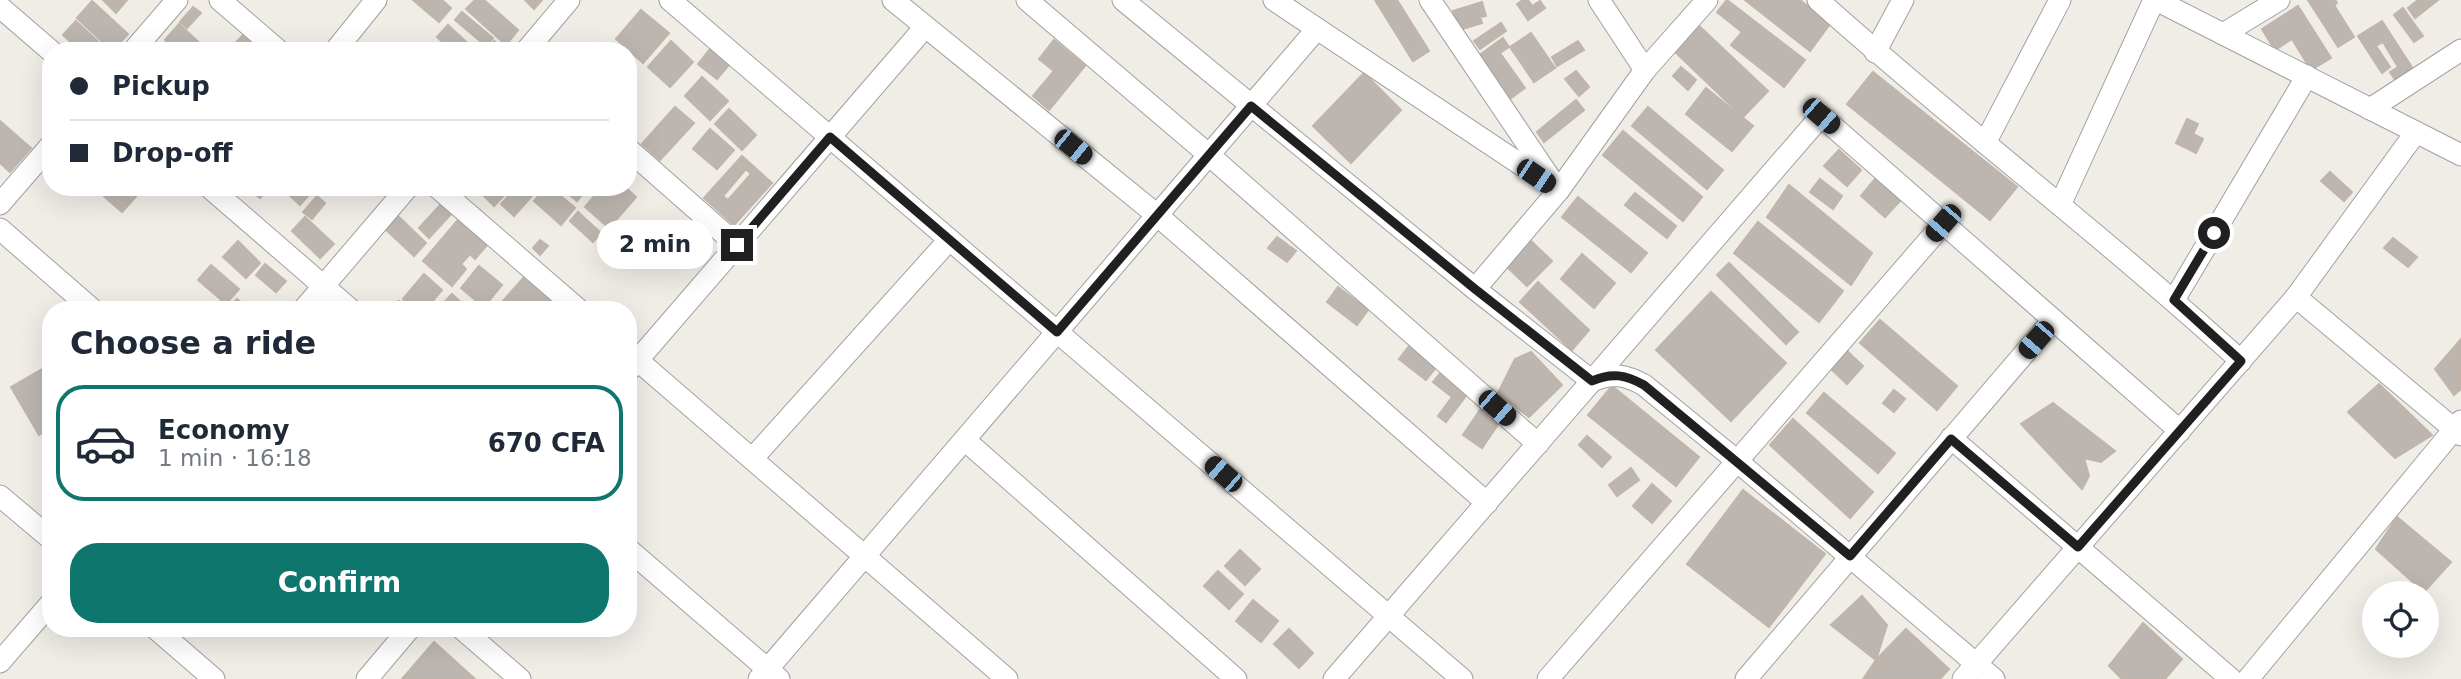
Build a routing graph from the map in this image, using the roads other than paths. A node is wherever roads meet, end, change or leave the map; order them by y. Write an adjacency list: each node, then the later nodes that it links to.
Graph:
1 (177, 0): 22 (street)
2 (220, 0): 23 (street)
3 (376, 0): 24 (street)
4 (569, 0): 25 (street)
5 (670, 0): 34 (street)
6 (893, 0): 19 (street)
7 (1027, 0): 37 (street)
8 (1123, 0): 31 (street)
9 (1274, 0): 20 (street)
10 (1430, 0): 40 (street)
11 (1599, 0): 29 (street)
12 (1707, 0): 29 (street)
13 (1818, 0): 28 (street)
14 (1903, 0): 28 (street)
15 (2060, 0): 35 (street)
16 (2155, 0): 21 (street); 45 (street)
17 (2279, 0): 21 (street)
18 (0, 7): 26 (street)
19 (925, 27): 34 (street); 46 (street)
20 (1316, 30): 31 (street); 40 (street)
21 (2223, 34): 30 (street)
22 (141, 42)
23 (269, 42)
24 (342, 42)
25 (534, 42)
26 (42, 43)
27 (2461, 50): 32 (street)
28 (1875, 51): 35 (street)
29 (1645, 70): 40 (street)
30 (2306, 76): 32 (street); 54 (street)
31 (1251, 106): 37 (street); 52 (street)
32 (2371, 109): 33 (street)
33 (2416, 132): 38 (street); 53 (street)
34 (830, 137): 49 (street); 50 (street)
35 (1986, 143): 45 (street)
36 (42, 155): 44 (street)
37 (1209, 155): 46 (street); 69 (street)
38 (2461, 155)
39 (637, 157): 50 (street)
40 (1559, 190): 52 (street)
41 (219, 196): 51 (street)
42 (400, 196): 51 (street)
43 (447, 196): 58 (street)
44 (0, 204)
45 (2060, 205): 54 (street)
46 (1157, 215): 60 (street); 73 (street)
47 (1943, 223): 59 (street); 64 (street); 71 (street)
48 (0, 229): 55 (street)
49 (949, 240): 60 (street); 70 (street)
50 (737, 245): 61 (street)
51 (323, 286): 56 (street); 57 (street)
52 (1475, 289): 64 (street)
53 (2297, 297): 62 (street); 65 (street)
54 (2174, 300): 62 (street)
55 (83, 301)
56 (310, 301)
57 (340, 301)
58 (569, 301)
59 (2053, 320): 66 (street); 67 (street)
60 (1057, 332): 68 (street); 80 (street)
61 (637, 354)
62 (2241, 361): 66 (street)
63 (637, 366): 70 (street)
64 (1592, 381): 69 (street); 71 (street)
65 (2459, 429): 98 (street)
66 (2180, 431): 75 (street)
67 (1951, 439): 75 (street); 77 (street)
68 (965, 440): 76 (street); 91 (street)
69 (1538, 444): 73 (street)
70 (752, 459): 76 (street)
71 (1737, 461): 77 (street); 94 (street)
72 (0, 496): 74 (street)
73 (1486, 503): 80 (street)
74 (42, 531)
75 (2078, 547): 85 (street); 97 (street)
76 (864, 556): 86 (street); 90 (street)
77 (1850, 556): 85 (street); 95 (street)
78 (637, 557): 86 (street)
79 (42, 613): 84 (street)
80 (1389, 616): 92 (street); 93 (street)
81 (165, 637): 87 (street)
82 (402, 637): 88 (street)
83 (471, 637): 89 (street)
84 (0, 662)
85 (1970, 671): 96 (street)
86 (768, 676)
87 (214, 679)
88 (367, 679)
89 (520, 679)
90 (1007, 679)
91 (1236, 679)
92 (1335, 679)
93 (1461, 679)
94 (1548, 679)
95 (1745, 679)
96 (1994, 679)
97 (2231, 679)
98 (2248, 679)

